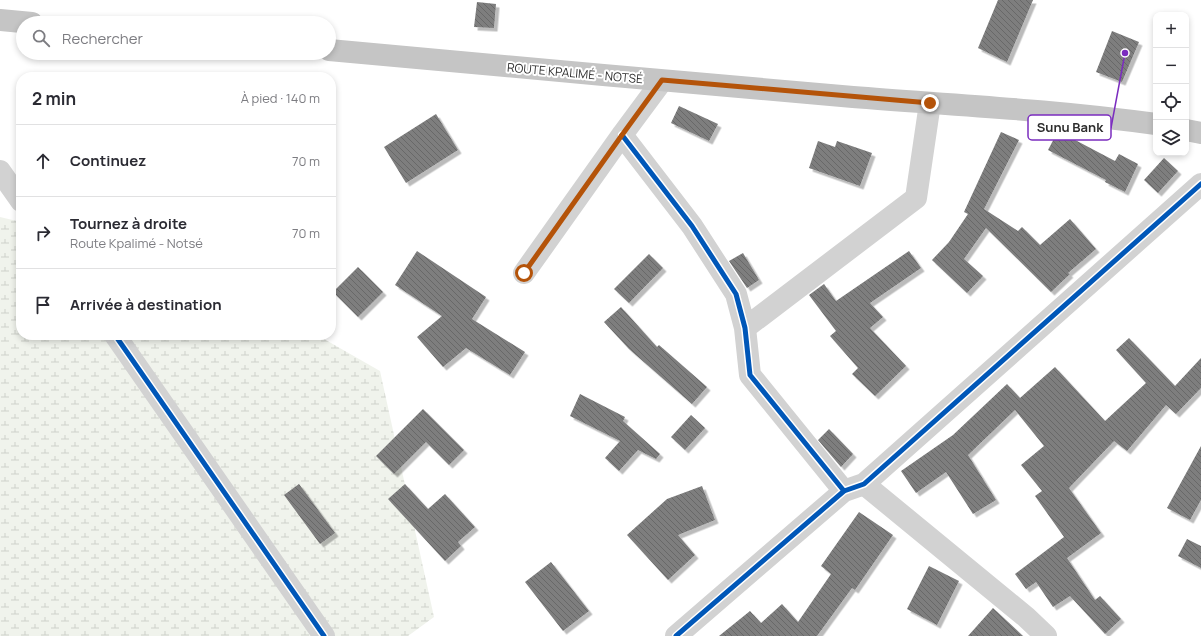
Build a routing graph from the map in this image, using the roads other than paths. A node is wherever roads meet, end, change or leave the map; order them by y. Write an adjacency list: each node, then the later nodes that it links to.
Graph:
1 (0, 20): 2 (main road)
2 (16, 22)
3 (336, 51): 4 (main road, ROUTE KPALIMÉ - NOTSÉ)
4 (662, 80): 5 (main road, ROUTE KPALIMÉ - NOTSÉ); 9 (street)
5 (930, 103): 6 (main road, ROUTE KPALIMÉ - NOTSÉ); 14 (street)
6 (1153, 124)
7 (1189, 131): 8 (main road)
8 (1201, 133)
9 (622, 135): 13 (street); 14 (street)
10 (0, 171): 12 (street)
11 (1201, 184): 16 (street)
12 (16, 194)
13 (524, 273)
14 (745, 328): 16 (street)
15 (118, 340): 17 (street)
16 (854, 488): 18 (street); 19 (street)
17 (324, 636)
18 (676, 636)
19 (1046, 636)

